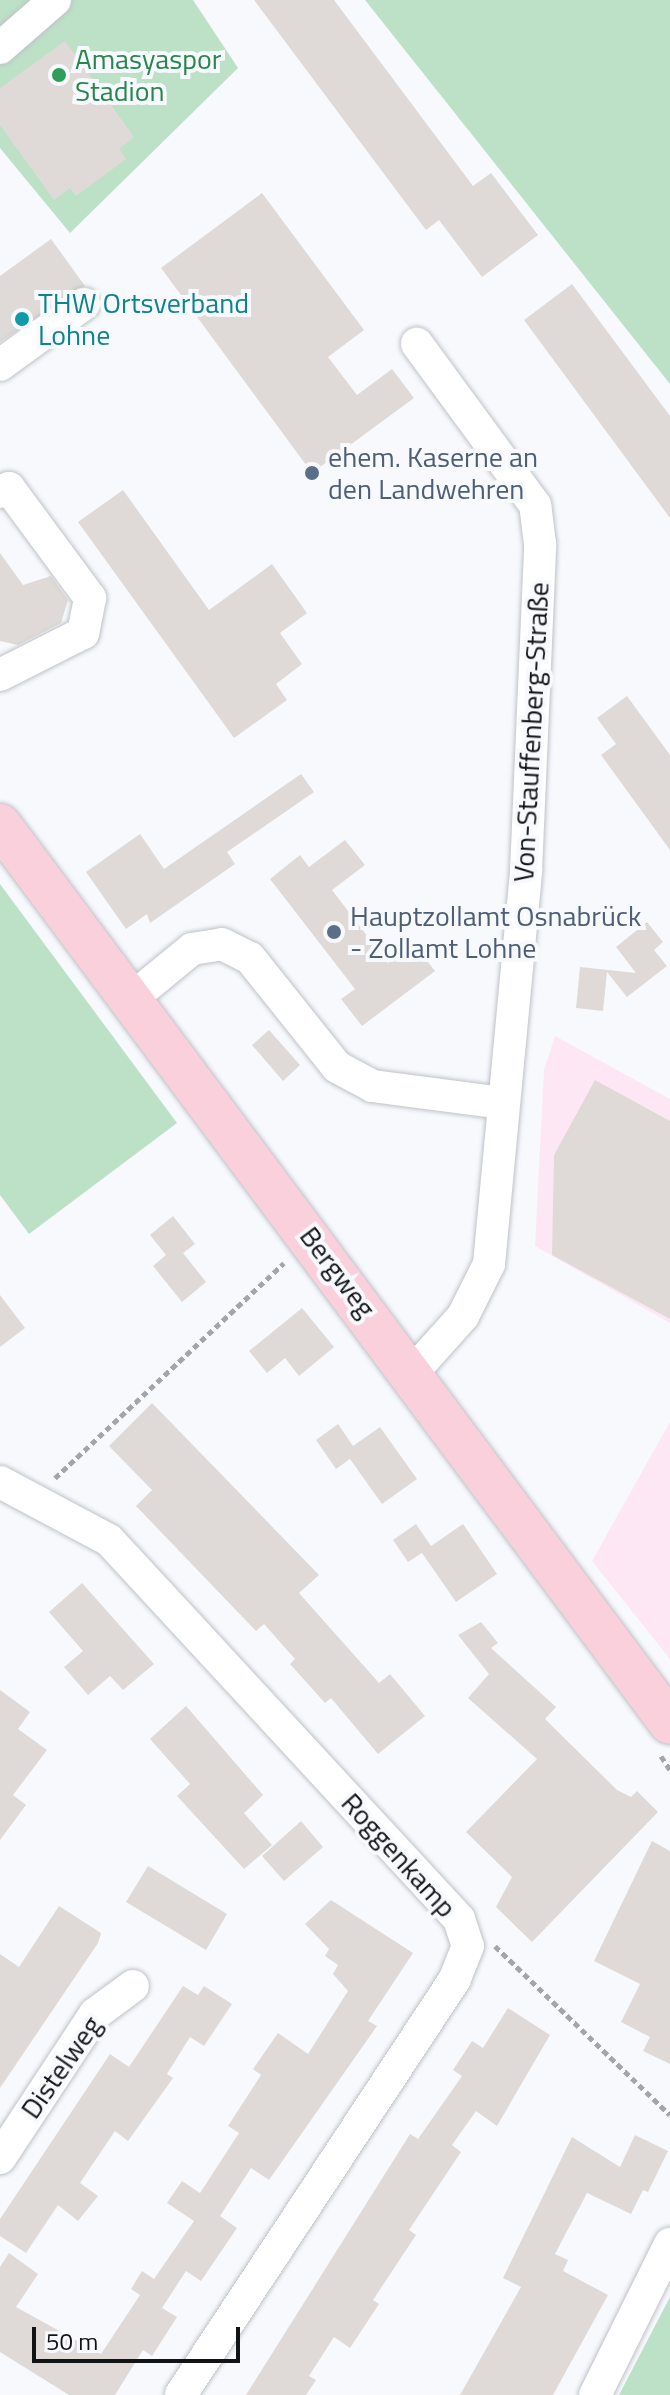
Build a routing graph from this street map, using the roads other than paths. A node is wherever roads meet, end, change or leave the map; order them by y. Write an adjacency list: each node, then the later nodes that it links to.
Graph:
1 (55, 0): 2 (street)
2 (0, 48)
3 (84, 304): 5 (street)
4 (417, 344): 10 (street, Von-Stauffenberg-Straße)
5 (0, 365)
6 (0, 492): 7 (street)
7 (0, 675)
8 (0, 825): 9 (main road, Bergweg)
9 (131, 999): 10 (street); 11 (main road, Bergweg)
10 (503, 1103): 11 (street, Von-Stauffenberg-Straße)
11 (413, 1372): 13 (main road, Bergweg)
12 (0, 1482): 17 (street, Roggenkamp)
13 (670, 1723)
14 (133, 1986): 15 (street, Distelweg)
15 (0, 2158)
16 (670, 2244): 18 (street)
17 (181, 2395)
18 (595, 2395)

